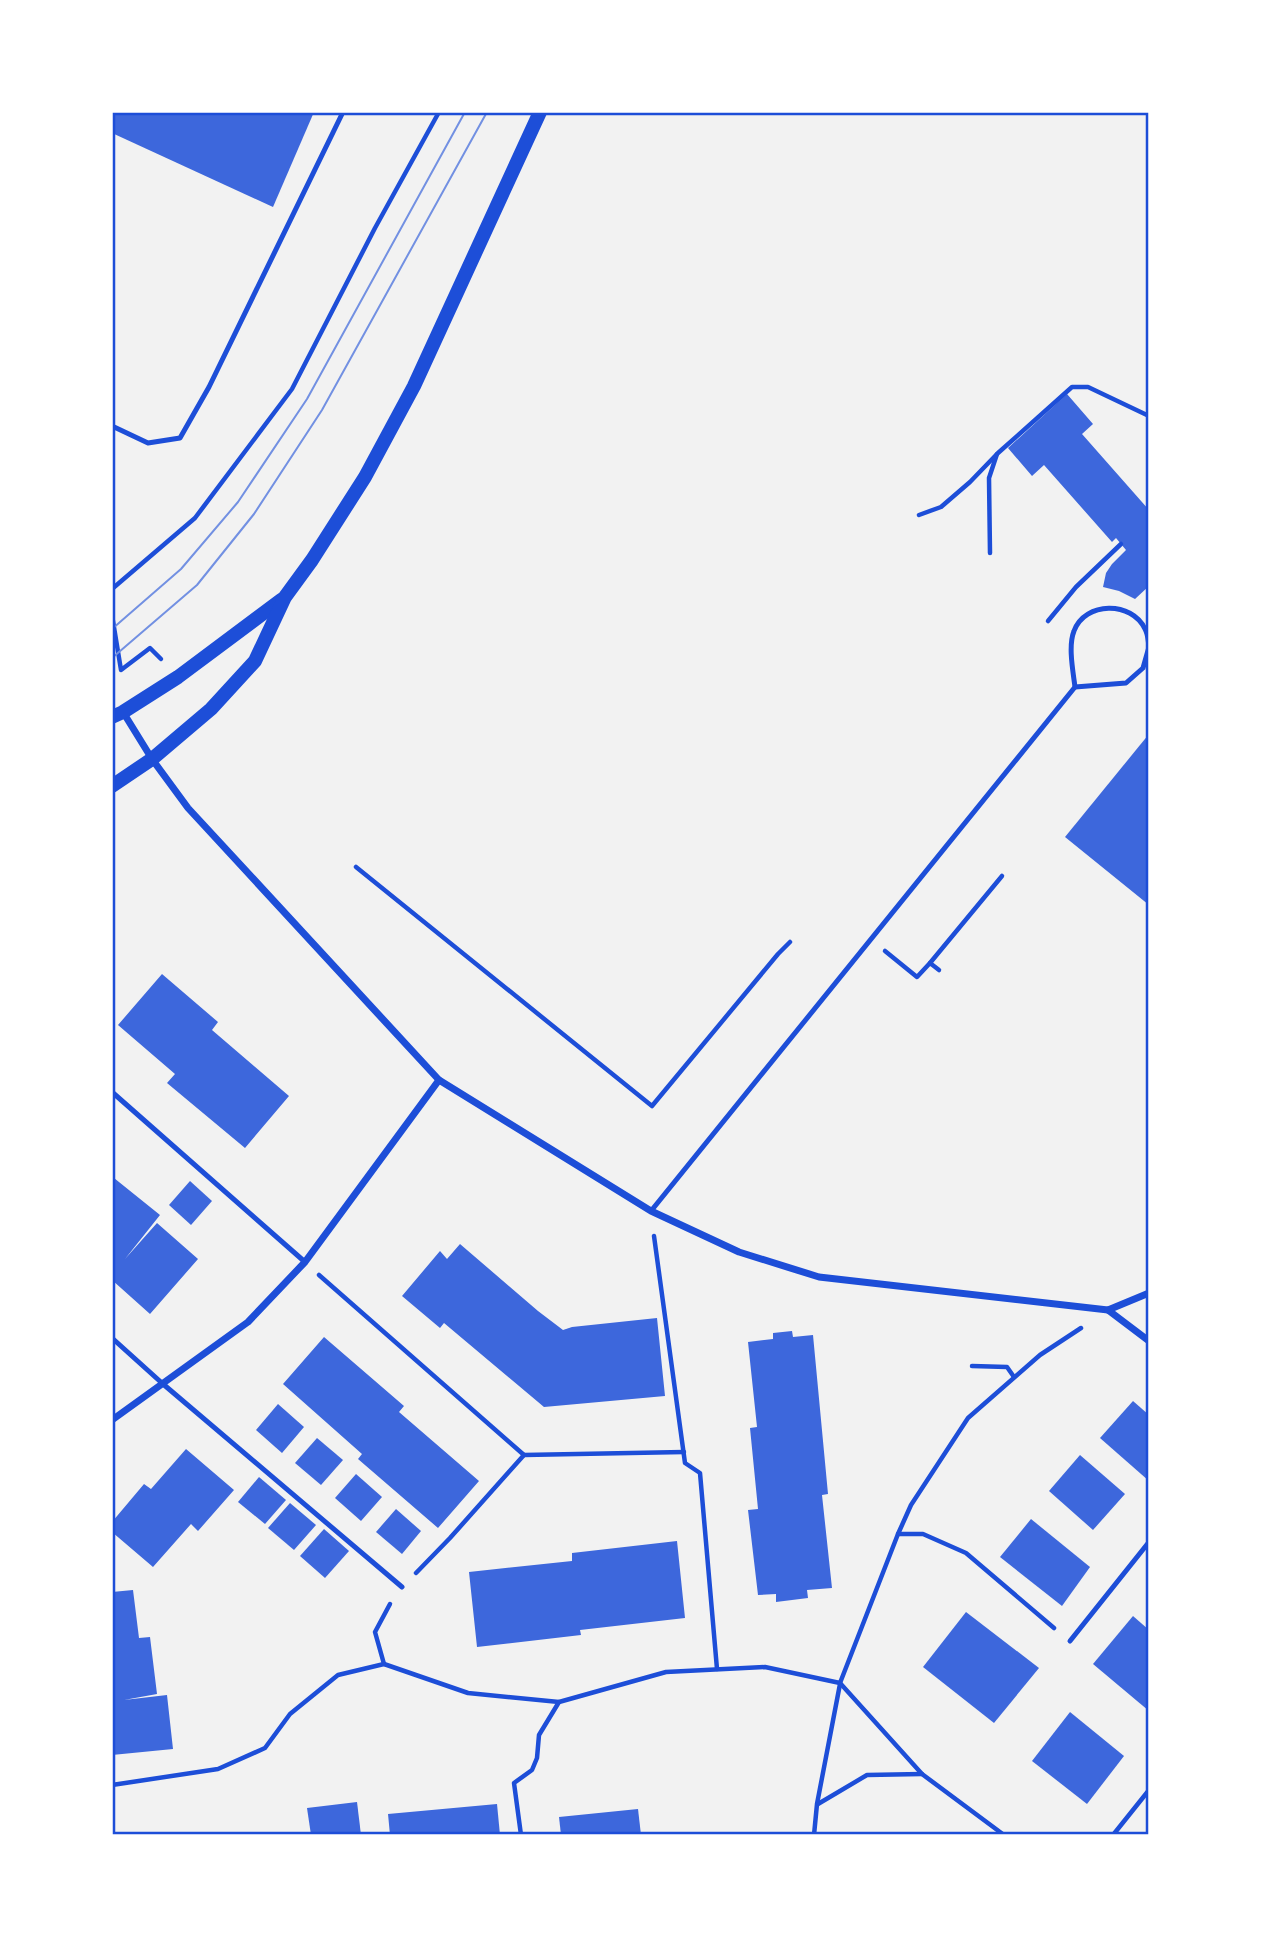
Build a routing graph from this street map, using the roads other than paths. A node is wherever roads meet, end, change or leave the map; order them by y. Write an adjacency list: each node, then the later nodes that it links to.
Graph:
1 (343, 112): 3 (lane)
2 (540, 112): 4 (main road)
3 (112, 426)
4 (285, 597): 7 (main road); 8 (main road)
5 (1149, 646): 6 (lane); 6 (lane)
6 (1075, 687): 12 (lane)
7 (118, 714): 8 (street)
8 (152, 759): 9 (main road); 10 (street)
9 (112, 786)
10 (439, 1080): 12 (street); 13 (street)
11 (112, 1092): 13 (lane)
12 (651, 1211): 15 (street)
13 (304, 1262): 18 (street)
14 (1149, 1293): 15 (street)
15 (1108, 1310): 17 (street)
16 (112, 1338): 18 (lane)
17 (1149, 1341)
18 (163, 1384): 19 (street); 21 (lane)
19 (112, 1420)
20 (1149, 1542): 22 (lane)
21 (402, 1587)
22 (1070, 1642)

